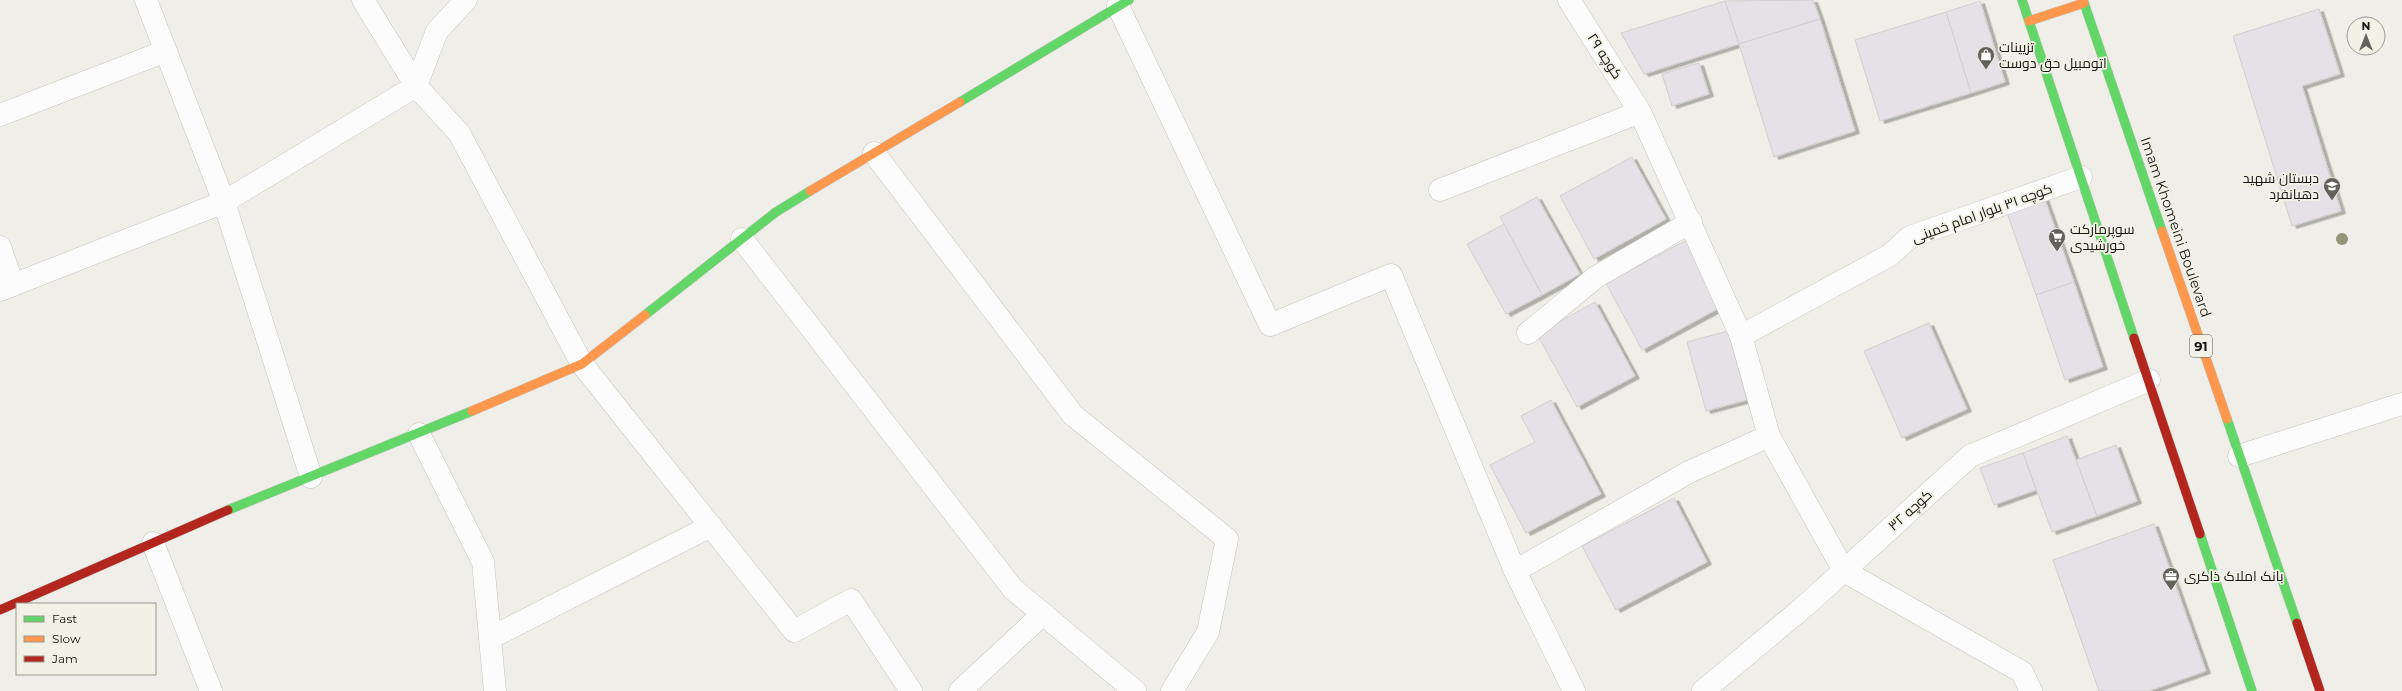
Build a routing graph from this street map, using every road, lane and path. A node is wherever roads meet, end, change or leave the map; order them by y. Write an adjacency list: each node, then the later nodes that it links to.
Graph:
1 (146, 0): 9 (street)
2 (364, 0): 10 (street)
3 (466, 0): 10 (street)
4 (1569, 0): 11 (street, کوچه ۲۹)
5 (2022, 0): 8 (main road)
6 (2084, 1): 8 (main road); 28 (main road, Imam Khomeini Boulevard / 91)
7 (1124, 3): 13 (main road); 33 (street)
8 (2029, 21): 14 (main road)
9 (166, 51): 12 (street); 16 (street)
10 (416, 86): 16 (street); 23 (street)
11 (1640, 112): 15 (street); 17 (street, کوچه ۲۹)
12 (0, 115)
13 (874, 153): 18 (main road); 42 (street)
14 (2081, 177): 22 (street, کوچه ۳۱ بلوار امام خمینی); 24 (main road)
15 (1440, 190)
16 (224, 202): 20 (street); 29 (street)
17 (1691, 222): 21 (street); 22 (street, کوچه ۲۹)
18 (742, 239): 23 (main road); 35 (street)
19 (0, 247): 20 (street)
20 (7, 288)
21 (1528, 333)
22 (1741, 336): 27 (street, کوچه ۲۹)
23 (582, 364): 26 (main road); 30 (street)
24 (2149, 380): 32 (street, کوچه ۳۲); 46 (main road)
25 (2402, 404): 28 (street)
26 (419, 434): 29 (main road); 36 (street)
27 (1769, 436): 32 (street, کوچه ۲۹); 33 (street)
28 (2239, 456): 47 (main road, Imam Khomeini Boulevard / 91)
29 (311, 477): 31 (main road)
30 (710, 526): 36 (street); 39 (street)
31 (153, 543): 34 (main road); 37 (street)
32 (1844, 570): 44 (street, کوچه ۳۲); 45 (street)
33 (1515, 571): 43 (street)
34 (0, 610)
35 (1043, 614): 40 (street); 41 (street)
36 (490, 638): 38 (street)
37 (211, 691)
38 (495, 691)
39 (911, 691)
40 (960, 691)
41 (1135, 691)
42 (1172, 691)
43 (1574, 691)
44 (1703, 691)
45 (2031, 691)
46 (2252, 691)
47 (2320, 691)

